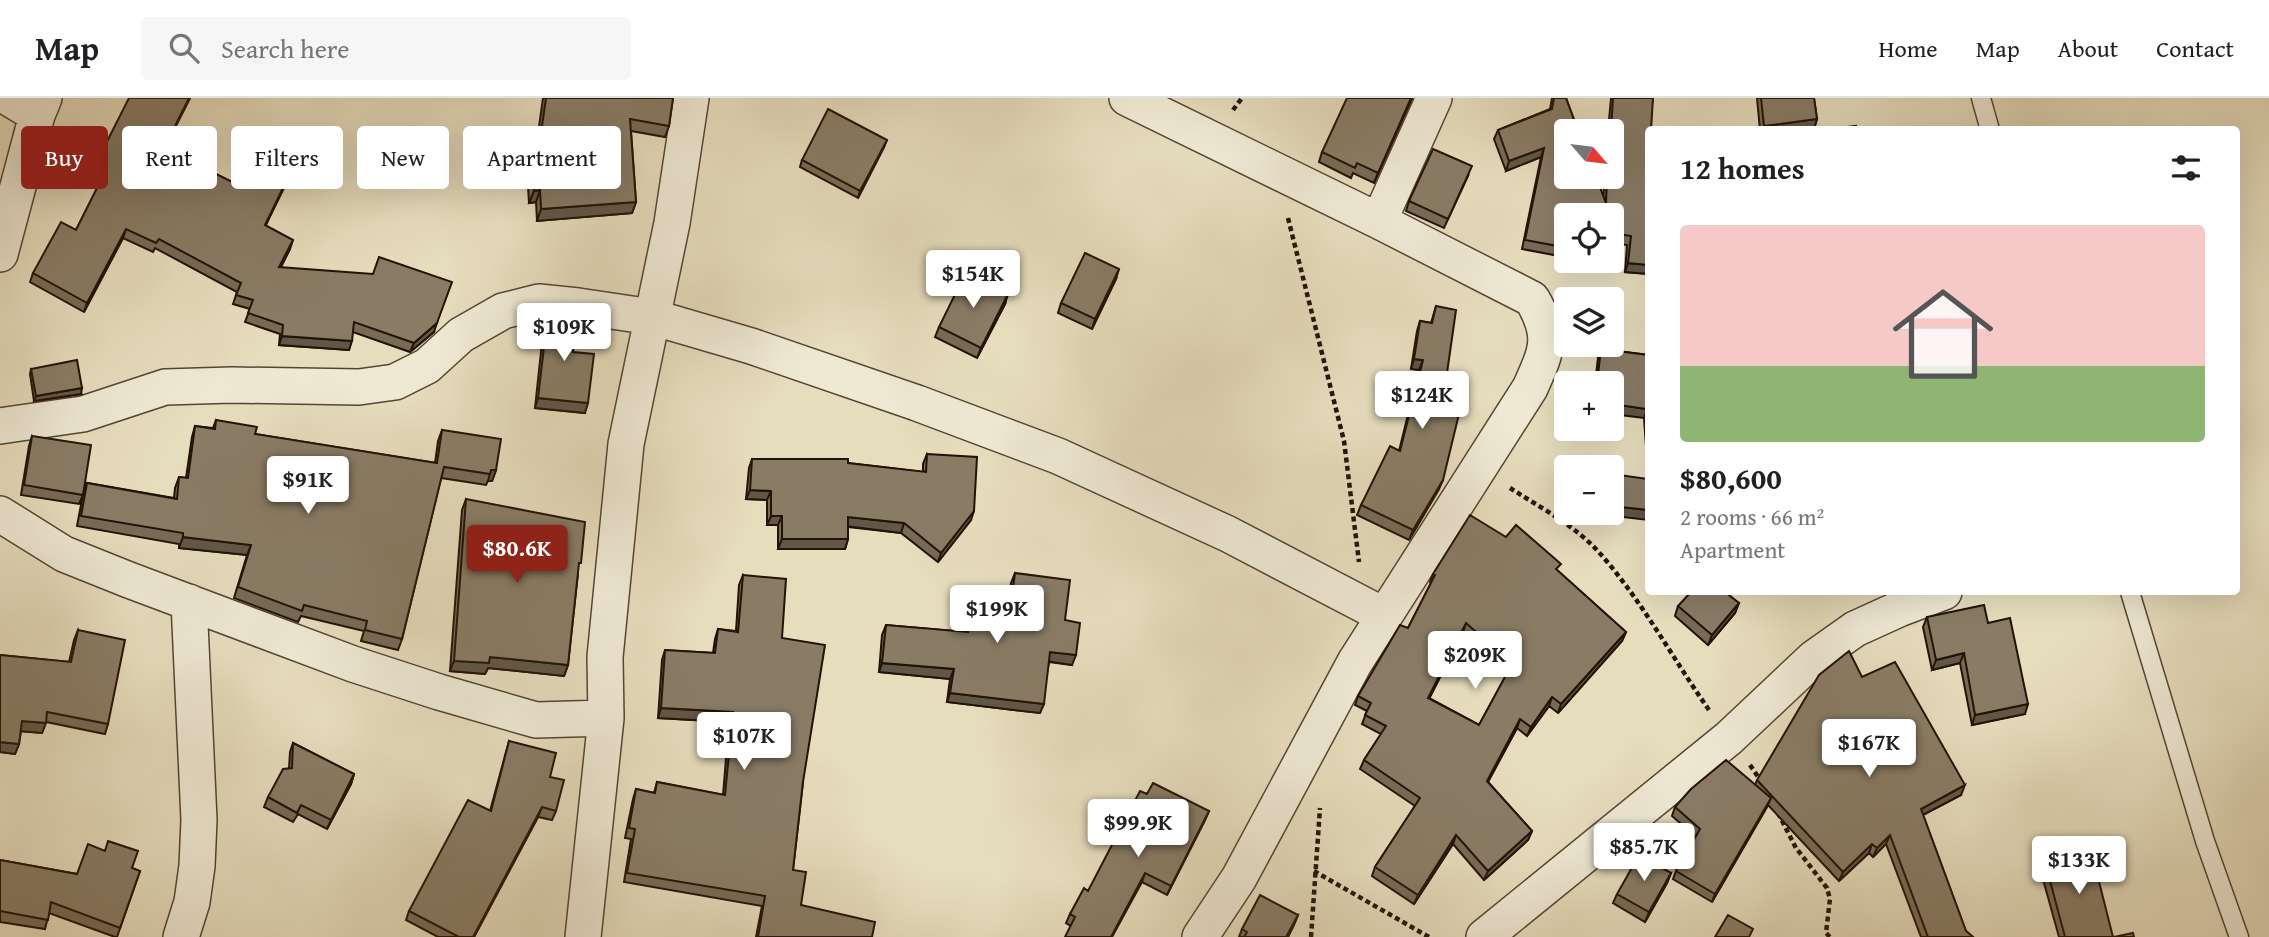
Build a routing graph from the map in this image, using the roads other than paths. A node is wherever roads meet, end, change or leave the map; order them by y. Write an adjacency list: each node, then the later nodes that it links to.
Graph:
1 (691, 98): 9 (street)
2 (1127, 98): 7 (street)
3 (1434, 98): 7 (street)
4 (1980, 98): 6 (lane)
5 (30, 104): 8 (street)
6 (1989, 126)
7 (1379, 221): 15 (street)
8 (0, 254)
9 (652, 317): 10 (street); 15 (street); 16 (street)
10 (0, 426)
11 (0, 514): 14 (street)
12 (1937, 595): 20 (street)
13 (2131, 595): 21 (lane)
14 (189, 602): 16 (street); 17 (street)
15 (1373, 610): 19 (street)
16 (606, 718): 18 (street)
17 (181, 937)
18 (583, 937)
19 (1200, 937)
20 (1484, 937)
21 (2239, 937)

